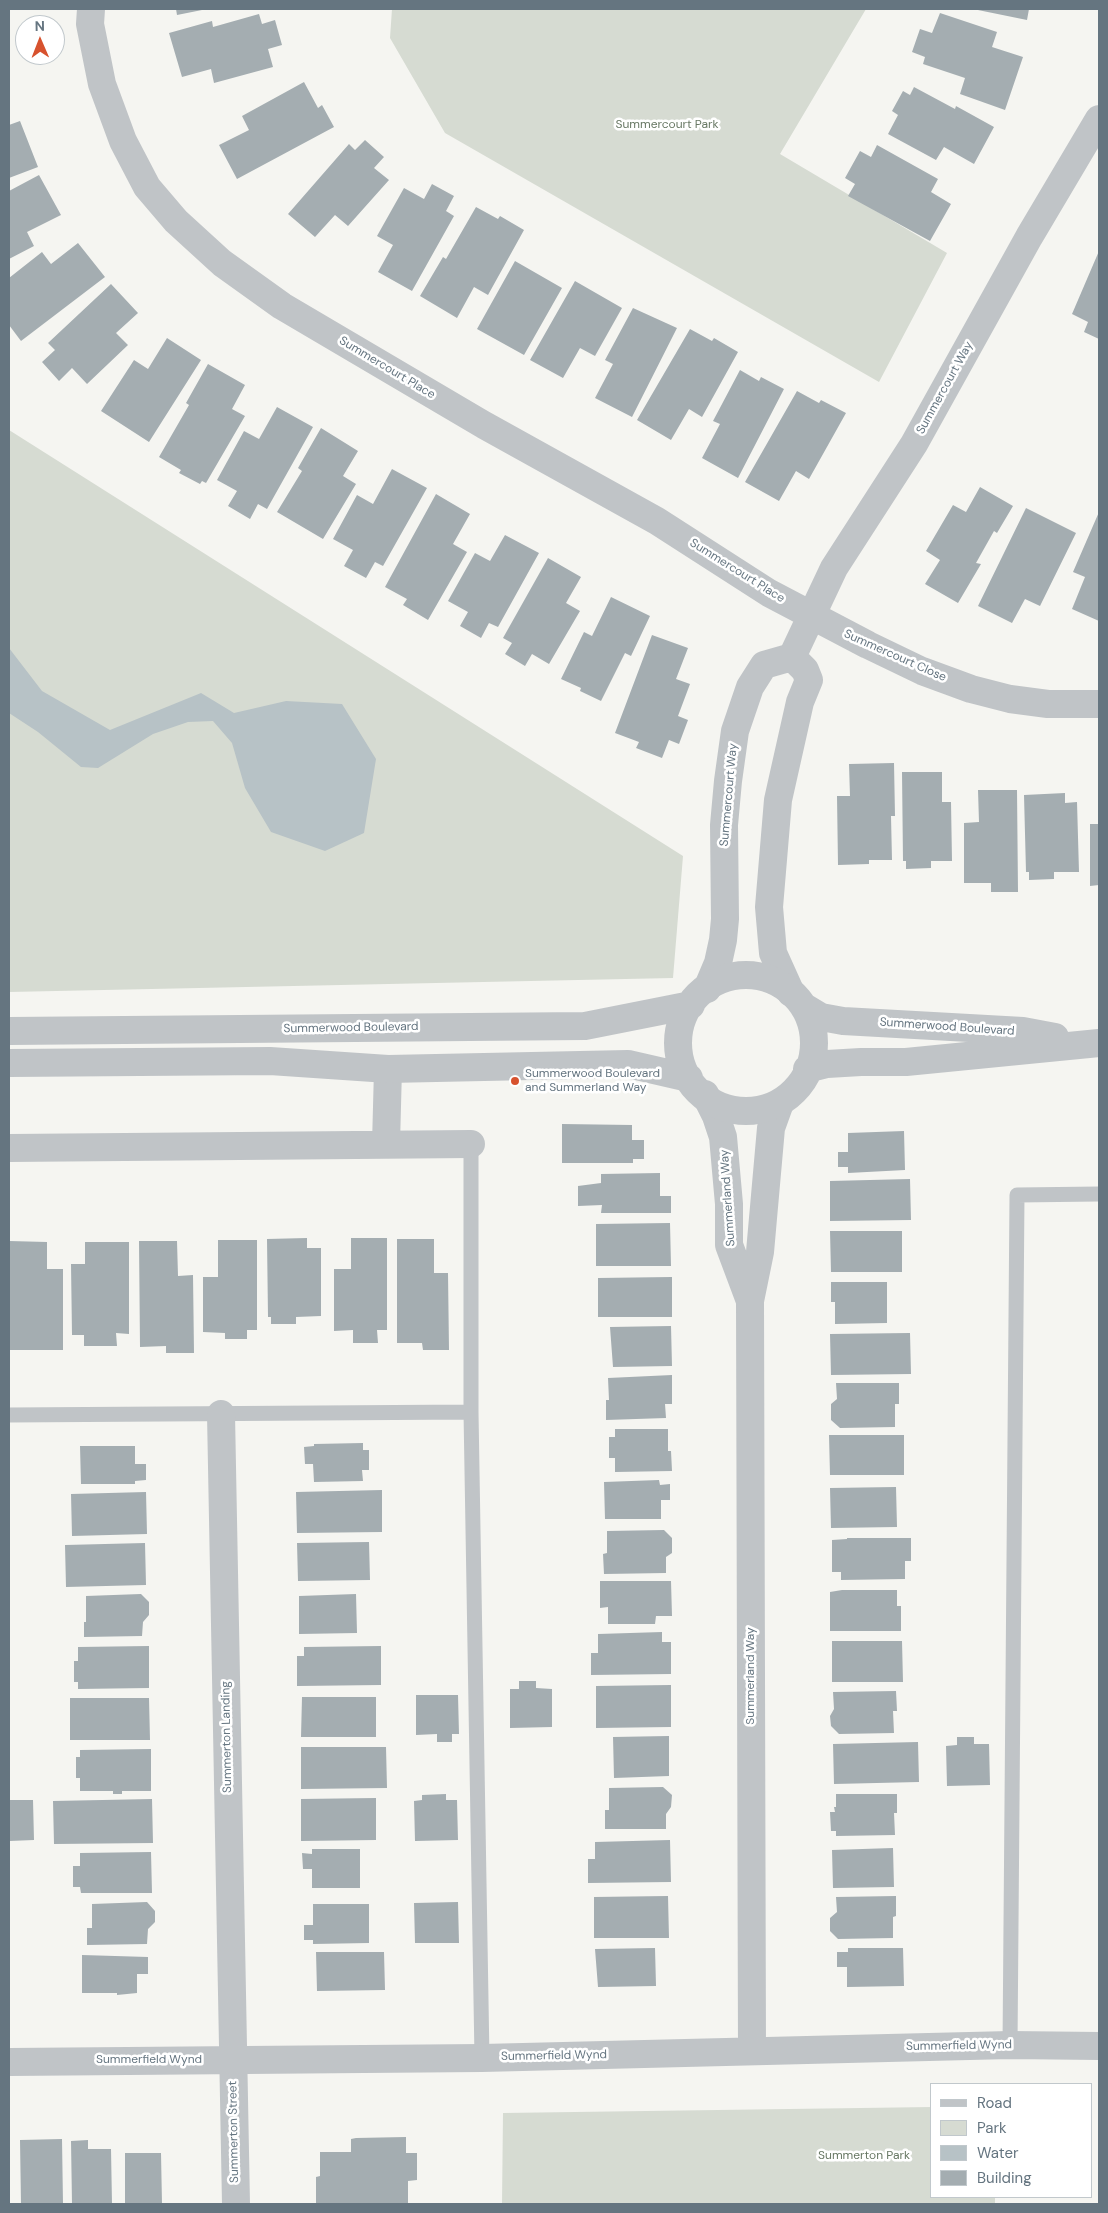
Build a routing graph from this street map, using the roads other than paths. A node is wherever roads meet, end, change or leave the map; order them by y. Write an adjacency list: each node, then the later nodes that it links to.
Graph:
1 (91, 9): 3 (street, Summercourt Place)
2 (1099, 119): 3 (street, Summercourt Way)
3 (812, 616): 4 (street, Summercourt Way); 5 (street, Summercourt Close)
4 (792, 657): 6 (street, Summercourt Way); 7 (street)
5 (1099, 704)
6 (699, 997): 7 (street); 8 (street, Summerwood Boulevard); 13 (street)
7 (798, 1000): 9 (street, Summerwood Boulevard); 12 (street)
8 (9, 1031)
9 (1095, 1043): 12 (street, Summerwood Boulevard)
10 (9, 1063): 11 (street)
11 (388, 1069): 13 (street); 15 (street)
12 (807, 1070): 14 (street)
13 (697, 1086): 14 (street); 19 (street, Summerland Way)
14 (780, 1103): 19 (street, Summerland Way)
15 (386, 1144): 16 (street); 17 (street)
16 (471, 1144): 20 (lane)
17 (9, 1148)
18 (1099, 1194): 23 (lane)
19 (750, 1302): 25 (street, Summerland Way)
20 (471, 1412): 21 (lane); 26 (lane)
21 (220, 1414): 22 (lane); 27 (street, Summerton Landing)
22 (9, 1415)
23 (1010, 2045): 24 (street, Summerfield Wynd); 25 (street, Summerfield Wynd)
24 (1099, 2046)
25 (752, 2051): 26 (street, Summerfield Wynd)
26 (482, 2058): 27 (street, Summerfield Wynd)
27 (233, 2060): 28 (street, Summerfield Wynd); 29 (street, Summerton Street)
28 (9, 2062)
29 (236, 2204)

